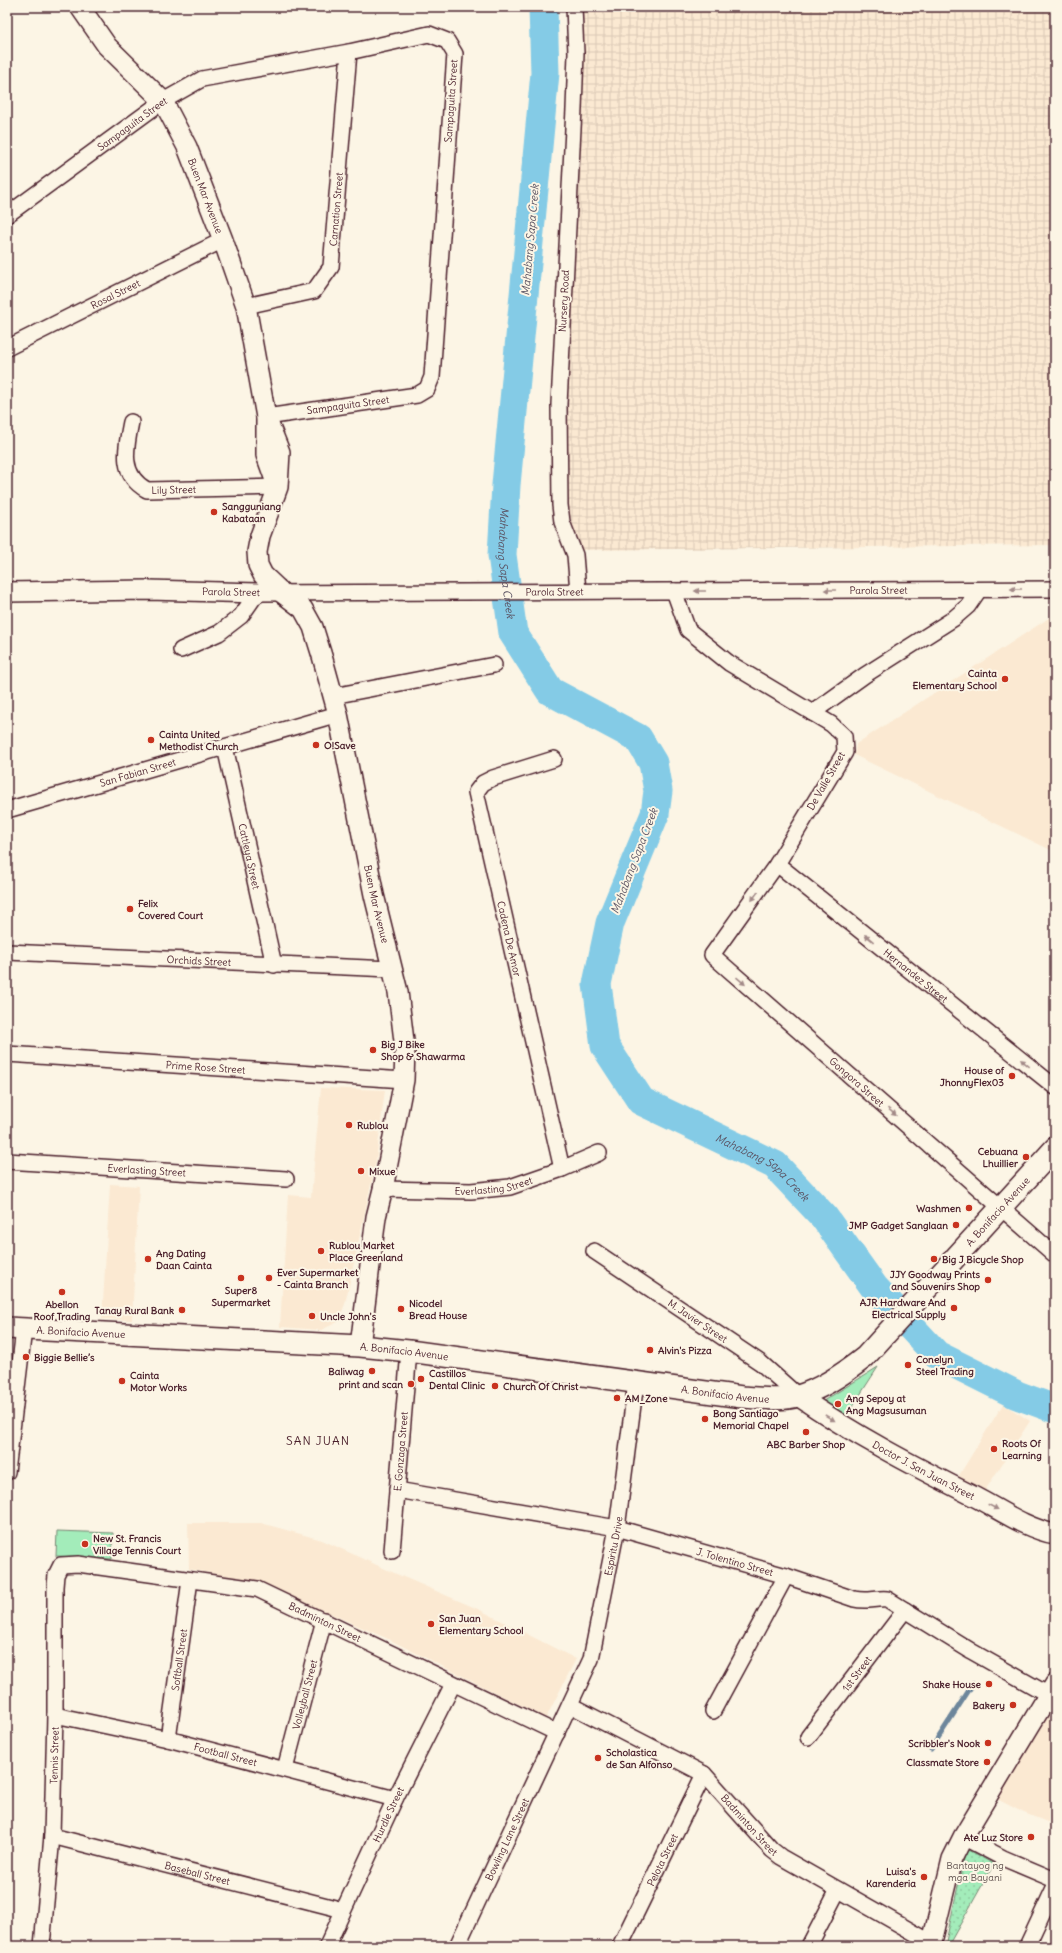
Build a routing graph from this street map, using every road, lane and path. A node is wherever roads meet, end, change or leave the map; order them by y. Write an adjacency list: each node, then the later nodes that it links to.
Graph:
1 (80, 7): 4 (street, Buen Mar Avenue)
2 (574, 7): 14 (street, Nursery Road)
3 (349, 52): 4 (street, Sampaguita Street); 7 (street, Carnation Street); 9 (street, Sampaguita Street)
4 (163, 101): 5 (street, Sampaguita Street); 6 (street, Buen Mar Avenue)
5 (7, 215)
6 (224, 240): 7 (street, Buen Mar Avenue); 8 (street, Rosal Street)
7 (246, 306): 9 (street, Buen Mar Avenue)
8 (7, 348)
9 (266, 417): 11 (street, Buen Mar Avenue)
10 (131, 422): 11 (street, Lily Street)
11 (278, 487): 18 (street, Buen Mar Avenue)
12 (1055, 589): 13 (street, Parola Street, one-way to 13)
13 (979, 590): 15 (street, Parola Street, one-way to 15); 22 (street)
14 (578, 591): 15 (street, Parola Street); 18 (street, Parola Street)
15 (674, 591): 22 (street, De Valle Street)
16 (7, 592): 17 (street, Parola Street)
17 (257, 593): 18 (street, Parola Street); 19 (street)
18 (282, 594): 21 (street, Buen Mar Avenue)
19 (181, 650)
20 (494, 665): 21 (street)
21 (333, 696): 23 (street, Buen Mar Avenue)
22 (812, 713): 27 (street, De Valle Street)
23 (338, 714): 24 (street, San Fabian Street); 31 (street, Buen Mar Avenue)
24 (225, 747): 26 (street, San Fabian Street); 30 (street, Cattleya Street)
25 (554, 759): 38 (street, Cadena De Amor)
26 (7, 810)
27 (777, 864): 29 (street, De Valle Street, one-way to 29); 34 (street, Hernandez Street, one-way to 27)
28 (7, 952): 30 (street, Orchids Street)
29 (712, 955): 41 (street, Gongora Street, one-way to 41)
30 (274, 965): 31 (street, Orchids Street)
31 (391, 969): 33 (street, Buen Mar Avenue)
32 (7, 1054): 33 (street, Prime Rose Street)
33 (404, 1080): 40 (street, Buen Mar Avenue)
34 (1055, 1087)
35 (1054, 1149): 41 (main road, A. Bonifacio Avenue)
36 (599, 1154): 38 (street, Everlasting Street)
37 (7, 1161): 39 (street, Everlasting Street)
38 (562, 1169): 40 (street, Everlasting Street)
39 (286, 1178)
40 (383, 1189): 45 (street, Buen Mar Avenue)
41 (1001, 1207): 43 (street, Gongora Street); 48 (main road, A. Bonifacio Avenue)
42 (594, 1251): 48 (street, M. Javier Street)
43 (1055, 1255)
44 (16, 1329): 45 (main road, A. Bonifacio Avenue); 49 (street)
45 (360, 1346): 46 (main road, A. Bonifacio Avenue)
46 (409, 1351): 47 (main road, A. Bonifacio Avenue); 50 (street, E. Gonzaga Street)
47 (636, 1382): 48 (main road, A. Bonifacio Avenue); 51 (street, Espiritu Drive)
48 (798, 1396): 52 (street, Doctor J. San Juan Street, one-way to 52)
49 (7, 1472)
50 (397, 1490): 51 (street, J. Tolentino Street); 53 (street, E. Gonzaga Street)
51 (617, 1528): 55 (street, J. Tolentino Street); 62 (street, Espiritu Drive)
52 (1055, 1534)
53 (392, 1551)
54 (61, 1565): 56 (street, Badminton Street); 63 (street, Tennis Street)
55 (786, 1576): 57 (street, J. Tolentino Street); 61 (street)
56 (190, 1580): 58 (street, Badminton Street); 66 (street, Softball Street)
57 (905, 1610): 60 (street, J. Tolentino Street); 65 (street, 1st Street)
58 (324, 1620): 59 (street, Badminton Street); 67 (street, Volleyball Street)
59 (453, 1684): 64 (street, Badminton Street); 69 (street, Hurdle Street)
60 (1052, 1690): 71 (street)
61 (714, 1711)
62 (567, 1712): 64 (street); 68 (street, Badminton Street)
63 (55, 1715): 66 (street, Football Street); 70 (street, Tennis Street)
64 (557, 1733): 79 (street, Bowling Lane Street)
65 (808, 1737)
66 (168, 1739): 67 (street, Football Street)
67 (285, 1769): 69 (street, Football Street)
68 (704, 1774): 74 (street, Badminton Street); 80 (street, Pelota Street)
69 (395, 1798): 75 (street, Hurdle Street)
70 (52, 1836): 75 (street, Baseball Street); 77 (street, Tennis Street)
71 (963, 1837): 72 (street); 76 (street)
72 (1055, 1880)
73 (1055, 1886): 82 (street)
74 (838, 1890): 76 (street, Badminton Street); 81 (street)
75 (343, 1910): 78 (street, Hurdle Street)
76 (932, 1945)
77 (42, 1946)
78 (327, 1946)
79 (456, 1946)
80 (620, 1946)
81 (810, 1946)
82 (1027, 1946)

